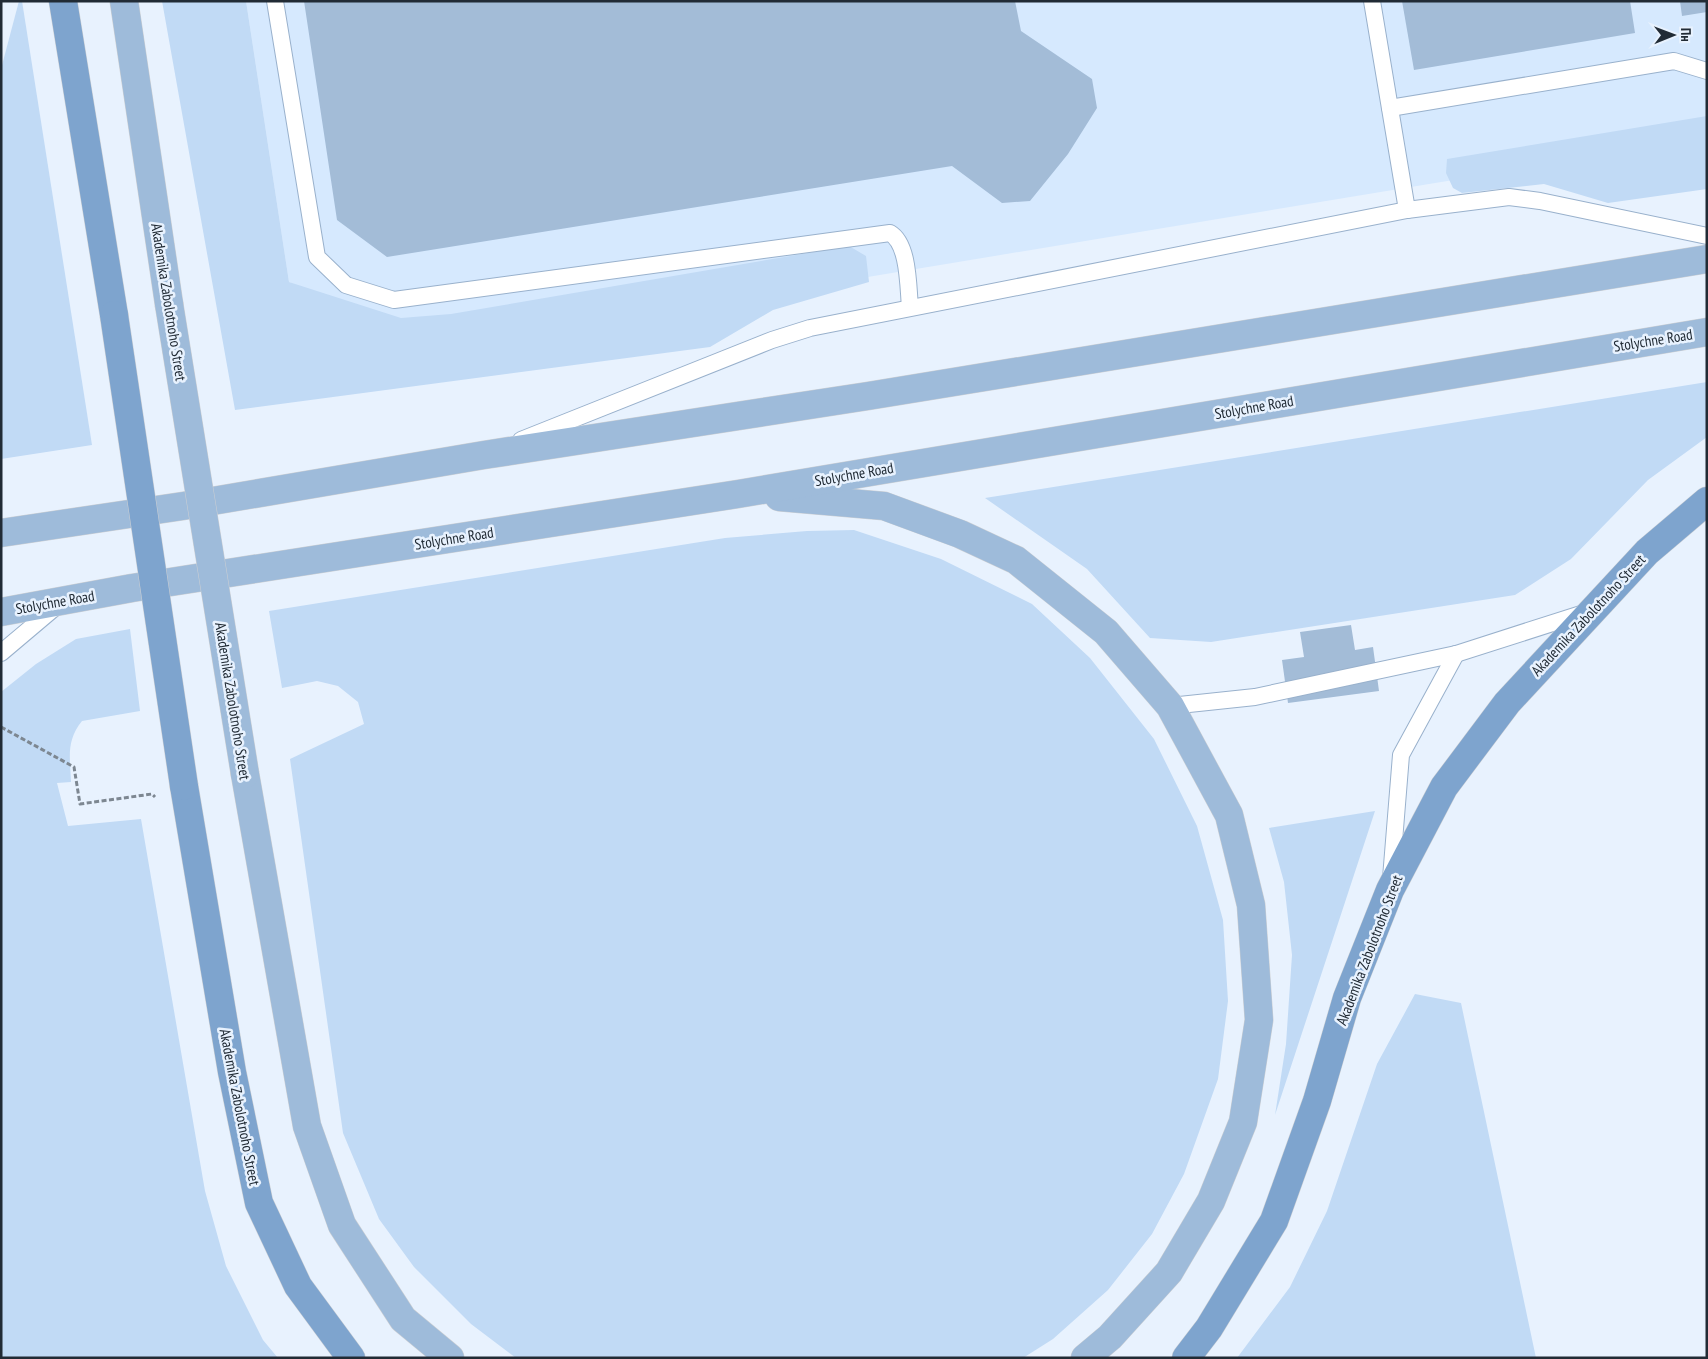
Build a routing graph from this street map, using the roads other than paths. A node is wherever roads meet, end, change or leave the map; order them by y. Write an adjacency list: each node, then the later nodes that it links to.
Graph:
1 (63, 1): 23 (highway, Akademika Zabolotnoho Street, bridge)
2 (124, 1): 24 (main road, Akademika Zabolotnoho Street, bridge)
3 (275, 1): 10 (lane)
4 (1372, 1): 6 (lane)
5 (1707, 71): 6 (lane)
6 (1390, 108): 7 (lane)
7 (1407, 210): 8 (lane); 10 (lane)
8 (1707, 236)
9 (1707, 259): 12 (main road)
10 (910, 307): 12 (lane)
11 (1707, 332): 13 (main road, Stolychne Road)
12 (484, 455): 15 (main road)
13 (738, 494): 16 (main road, Stolychne Road); 21 (main road)
14 (1707, 501): 17 (highway, Akademika Zabolotnoho Street)
15 (1, 533)
16 (62, 602): 18 (main road, Stolychne Road); 19 (lane)
17 (1592, 610): 20 (lane); 22 (highway, Akademika Zabolotnoho Street)
18 (1, 612)
19 (1, 653)
20 (1456, 654): 21 (lane); 22 (lane)
21 (1170, 706): 25 (main road)
22 (1390, 890): 26 (highway, Akademika Zabolotnoho Street)
23 (352, 1358)
24 (450, 1358)
25 (1085, 1358)
26 (1186, 1358)

